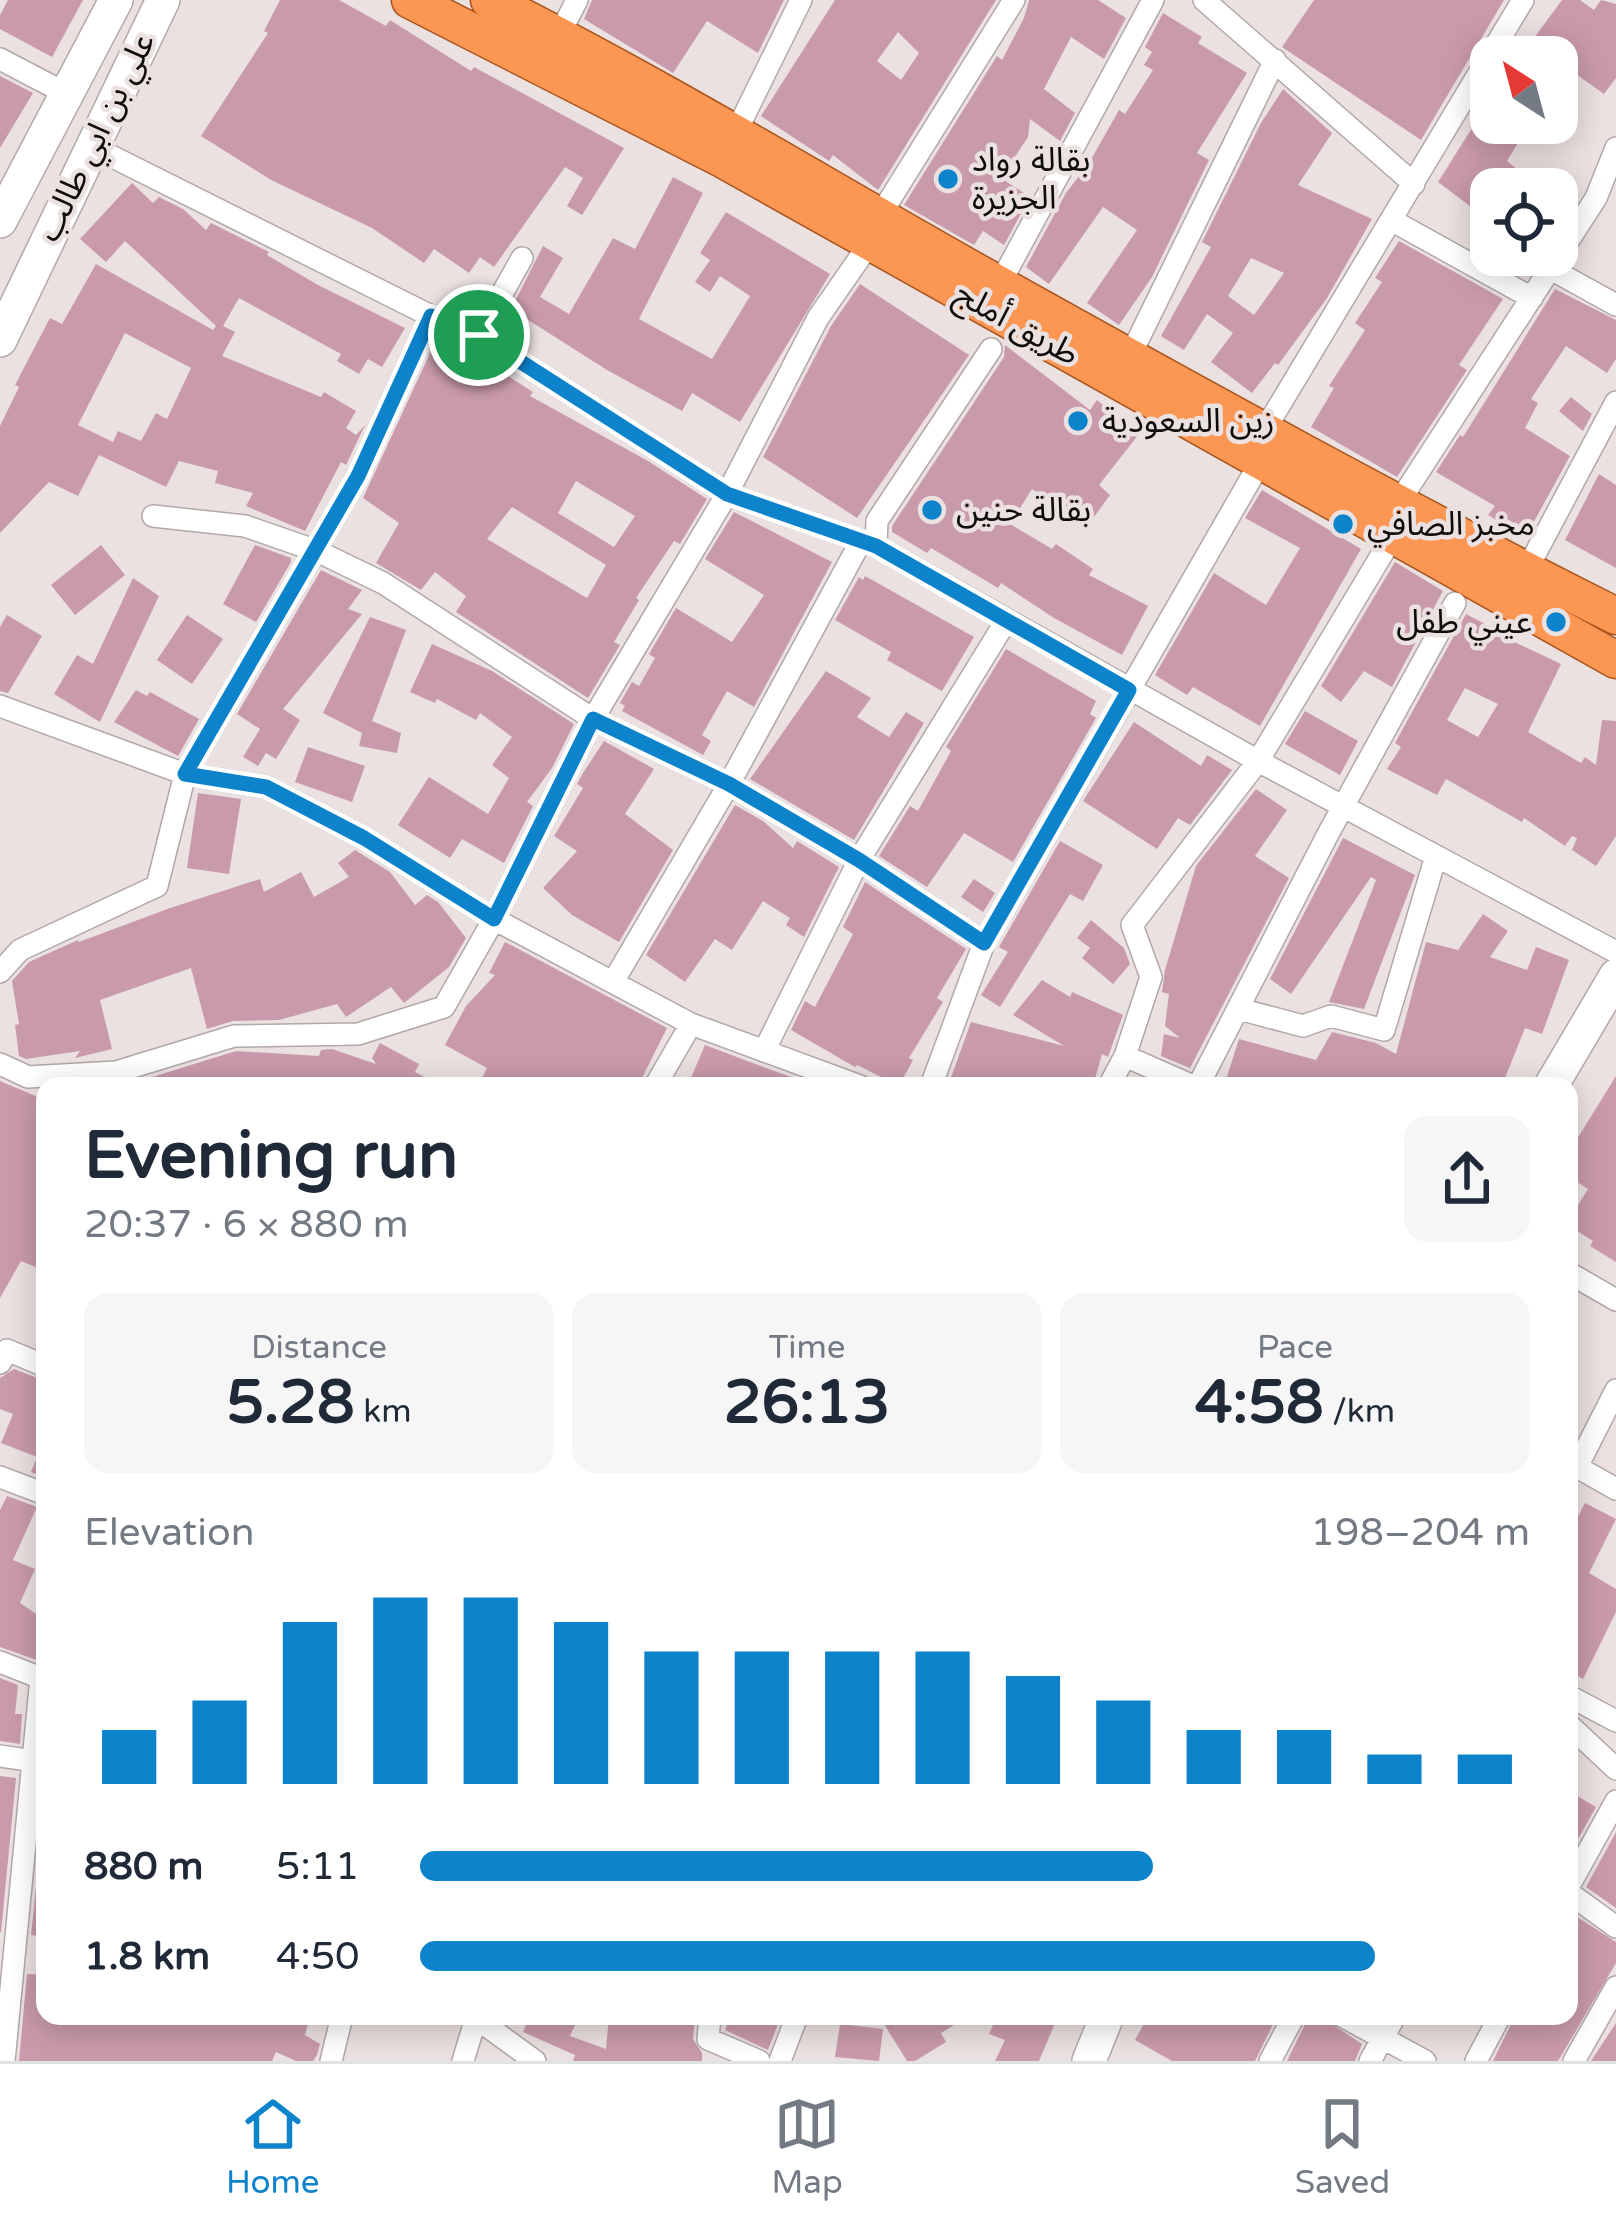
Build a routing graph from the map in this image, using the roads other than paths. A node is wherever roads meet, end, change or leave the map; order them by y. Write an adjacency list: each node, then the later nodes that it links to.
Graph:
1 (116, 0): 14 (main road, علي بن ابي طالب)
2 (164, 0): 16 (main road, علي بن ابي طالب)
3 (410, 0): 22 (highway, طريق أملج)
4 (489, 0): 11 (highway, طريق أملج)
5 (577, 0): 11 (street)
6 (801, 0): 15 (street)
7 (1014, 0): 22 (street)
8 (1153, 0): 26 (street)
9 (1204, 0): 13 (street)
10 (1523, 0): 18 (street)
11 (559, 35): 15 (highway, طريق أملج)
12 (0, 59): 14 (street)
13 (1275, 60): 18 (street); 33 (street)
14 (65, 93): 19 (main road, علي بن ابي طالب)
15 (736, 132): 22 (highway, طريق أملج)
16 (91, 146): 29 (street); 31 (main road, علي بن ابي طالب)
17 (1616, 148): 21 (street)
18 (1414, 184): 20 (street)
19 (0, 220)
20 (1393, 221): 27 (street); 35 (street)
21 (1578, 227)
22 (875, 230): 26 (highway, طريق أملج); 35 (highway, طريق أملج); 36 (street)
23 (522, 258): 30 (street)
24 (1546, 276): 27 (street)
25 (1564, 276): 28 (street)
26 (999, 284): 33 (highway, طريق أملج)
27 (1532, 298): 38 (street)
28 (1616, 305)
29 (431, 316): 30 (street); 40 (street)
30 (479, 335): 36 (street)
31 (0, 340)
32 (991, 349): 39 (street)
33 (1130, 356): 35 (highway, طريق أملج)
34 (1616, 402): 41 (street)
35 (1262, 446): 38 (highway, طريق أملج); 46 (street)
36 (727, 494): 39 (street); 48 (street)
37 (153, 516): 40 (street)
38 (1396, 519): 41 (highway, طريق أملج); 45 (highway, طريق أملج); 49 (street)
39 (868, 544): 44 (street); 51 (street)
40 (316, 551): 48 (street); 50 (street)
41 (1526, 571): 43 (highway, طريق أملج)
42 (1455, 603): 52 (street)
43 (1616, 616)
44 (1006, 621): 46 (street); 54 (street)
45 (1616, 661)
46 (1129, 690): 49 (street); 56 (street)
47 (0, 706): 50 (street)
48 (593, 719): 51 (street); 55 (street)
49 (1258, 761): 52 (street); 64 (street)
50 (185, 774): 55 (street); 58 (street)
51 (729, 784): 54 (street); 60 (street)
52 (1344, 807): 53 (street); 61 (street)
53 (1436, 856): 57 (street); 61 (street)
54 (859, 860): 56 (street); 63 (street)
55 (494, 919): 60 (street); 67 (street)
56 (984, 943): 70 (street)
57 (1616, 952)
58 (0, 972)
59 (1616, 976): 74 (main road)
60 (613, 982): 62 (street)
61 (1239, 1009): 73 (street)
62 (691, 1024): 63 (street); 68 (street)
63 (764, 1051): 69 (street)
64 (1125, 1056): 71 (street); 72 (street)
65 (0, 1064): 66 (street)
66 (36, 1077)
67 (124, 1077)
68 (661, 1077)
69 (835, 1077)
70 (934, 1077)
71 (1113, 1077)
72 (1174, 1077)
73 (1200, 1077)
74 (1556, 1077)
75 (1578, 1278): 76 (street)
76 (1616, 1300)
77 (36, 1362): 78 (street)
78 (0, 1363)
79 (1616, 1390): 80 (street)
80 (1578, 1462)
81 (1578, 1473): 83 (street)
82 (0, 1477): 84 (street)
83 (1616, 1489)
84 (36, 1491)
85 (0, 1662): 86 (street)
86 (36, 1676)
87 (1578, 1701): 88 (street)
88 (1616, 1721)
89 (1578, 1733): 92 (street)
90 (0, 1756): 91 (street)
91 (36, 1761)
92 (1616, 1769)
93 (36, 1779): 110 (street)
94 (1616, 1802): 95 (street)
95 (1578, 1872)
96 (1578, 1896): 97 (street)
97 (1616, 1927)
98 (1616, 1987): 121 (street)
99 (340, 2025): 111 (street)
100 (473, 2025): 112 (street)
101 (486, 2025): 113 (street)
102 (709, 2025): 114 (street)
103 (794, 2025): 115 (street)
104 (1103, 2025): 116 (main road)
105 (1289, 2025): 117 (street)
106 (1359, 2025): 109 (street)
107 (1390, 2025): 109 (street)
108 (1494, 2025): 120 (street)
109 (1383, 2038): 118 (street); 119 (street)
110 (4, 2061)
111 (331, 2061)
112 (463, 2061)
113 (535, 2061)
114 (757, 2061)
115 (780, 2061)
116 (1089, 2061)
117 (1270, 2061)
118 (1370, 2061)
119 (1425, 2061)
120 (1475, 2061)
121 (1574, 2061)

